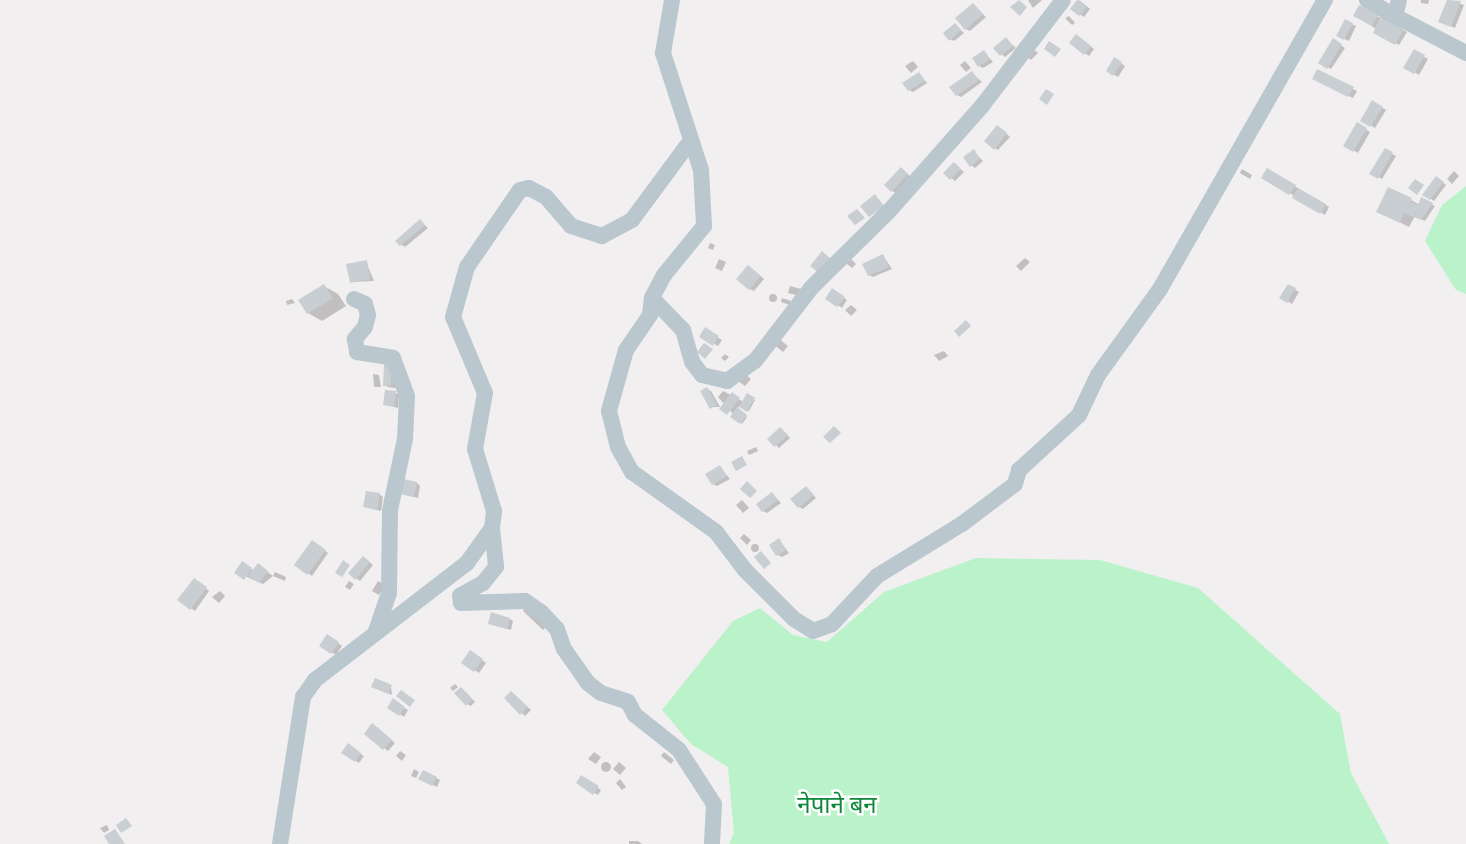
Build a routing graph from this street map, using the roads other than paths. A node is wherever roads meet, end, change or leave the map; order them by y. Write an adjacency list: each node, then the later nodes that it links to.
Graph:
1 (672, 0): 7 (street)
2 (1063, 0): 8 (street)
3 (1325, 0): 8 (street)
4 (1367, 0): 5 (street)
5 (1397, 8): 6 (street)
6 (1466, 53)
7 (689, 143): 8 (street); 10 (street)
8 (652, 298)
9 (354, 299): 11 (street)
10 (492, 528): 11 (street); 13 (street)
11 (376, 631): 12 (street)
12 (280, 844)
13 (712, 844)

